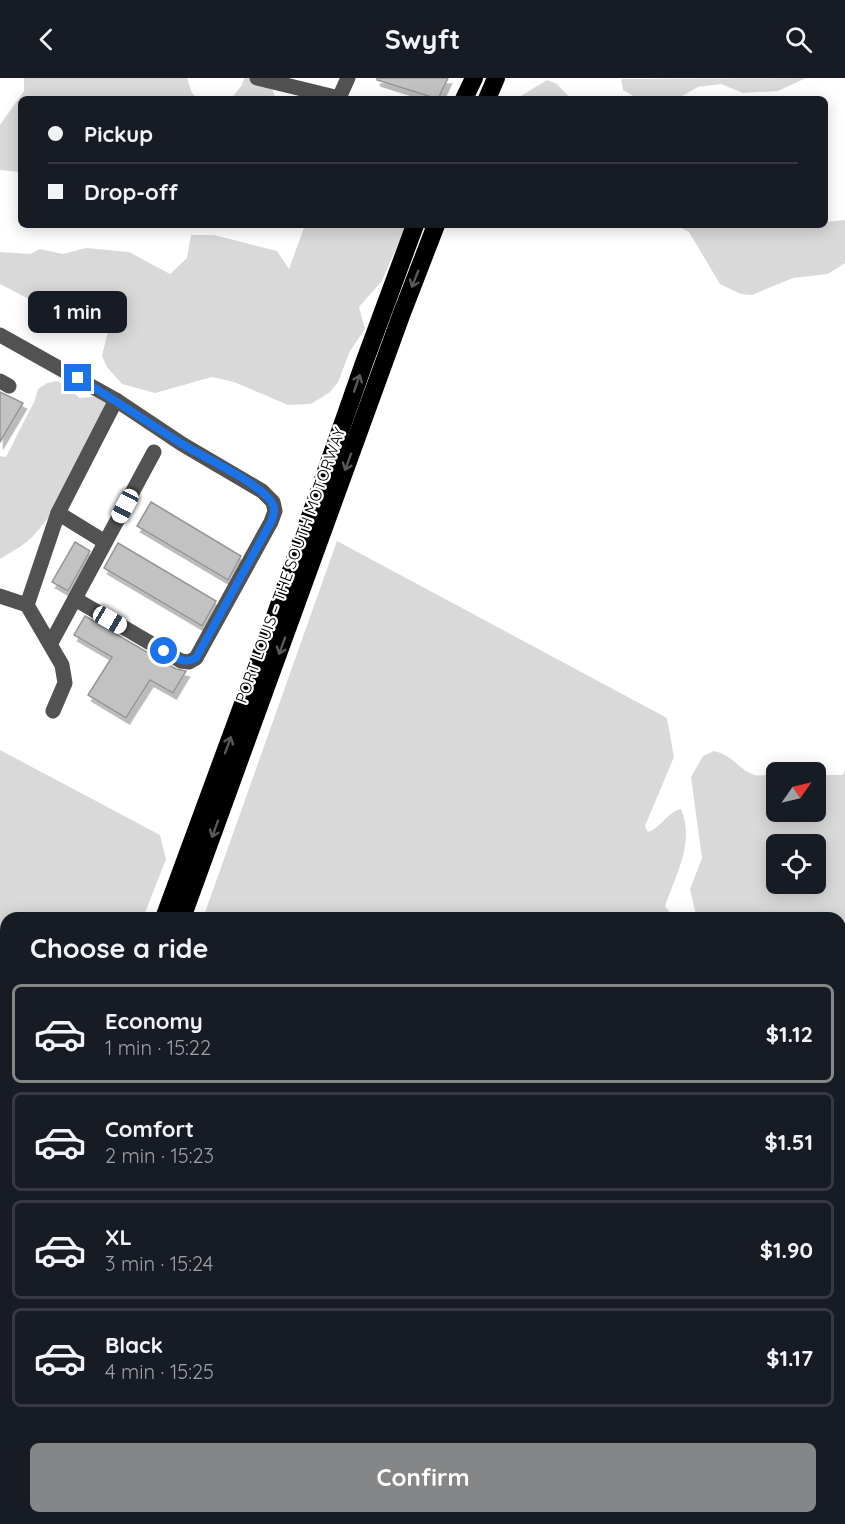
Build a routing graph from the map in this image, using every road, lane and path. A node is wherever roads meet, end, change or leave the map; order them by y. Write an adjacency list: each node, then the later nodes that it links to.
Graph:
1 (257, 78): 5 (street)
2 (348, 78): 6 (street)
3 (474, 78): 7 (highway)
4 (496, 78): 8 (highway)
5 (331, 96)
6 (340, 96)
7 (465, 96)
8 (488, 96)
9 (414, 228): 21 (highway, PORT LOUIS – THE SOUTH MOTORWAY, one-way to 9)
10 (435, 228): 22 (highway, PORT LOUIS – THE SOUTH MOTORWAY, one-way to 22)
11 (0, 335): 12 (street)
12 (116, 400): 14 (street); 17 (street)
13 (154, 452): 15 (street)
14 (58, 513): 15 (street); 18 (street)
15 (105, 542): 17 (street)
16 (0, 596): 18 (street)
17 (75, 599): 19 (street)
18 (27, 605): 19 (street)
19 (51, 643): 20 (street)
20 (53, 711)
21 (166, 912)
22 (184, 912)

